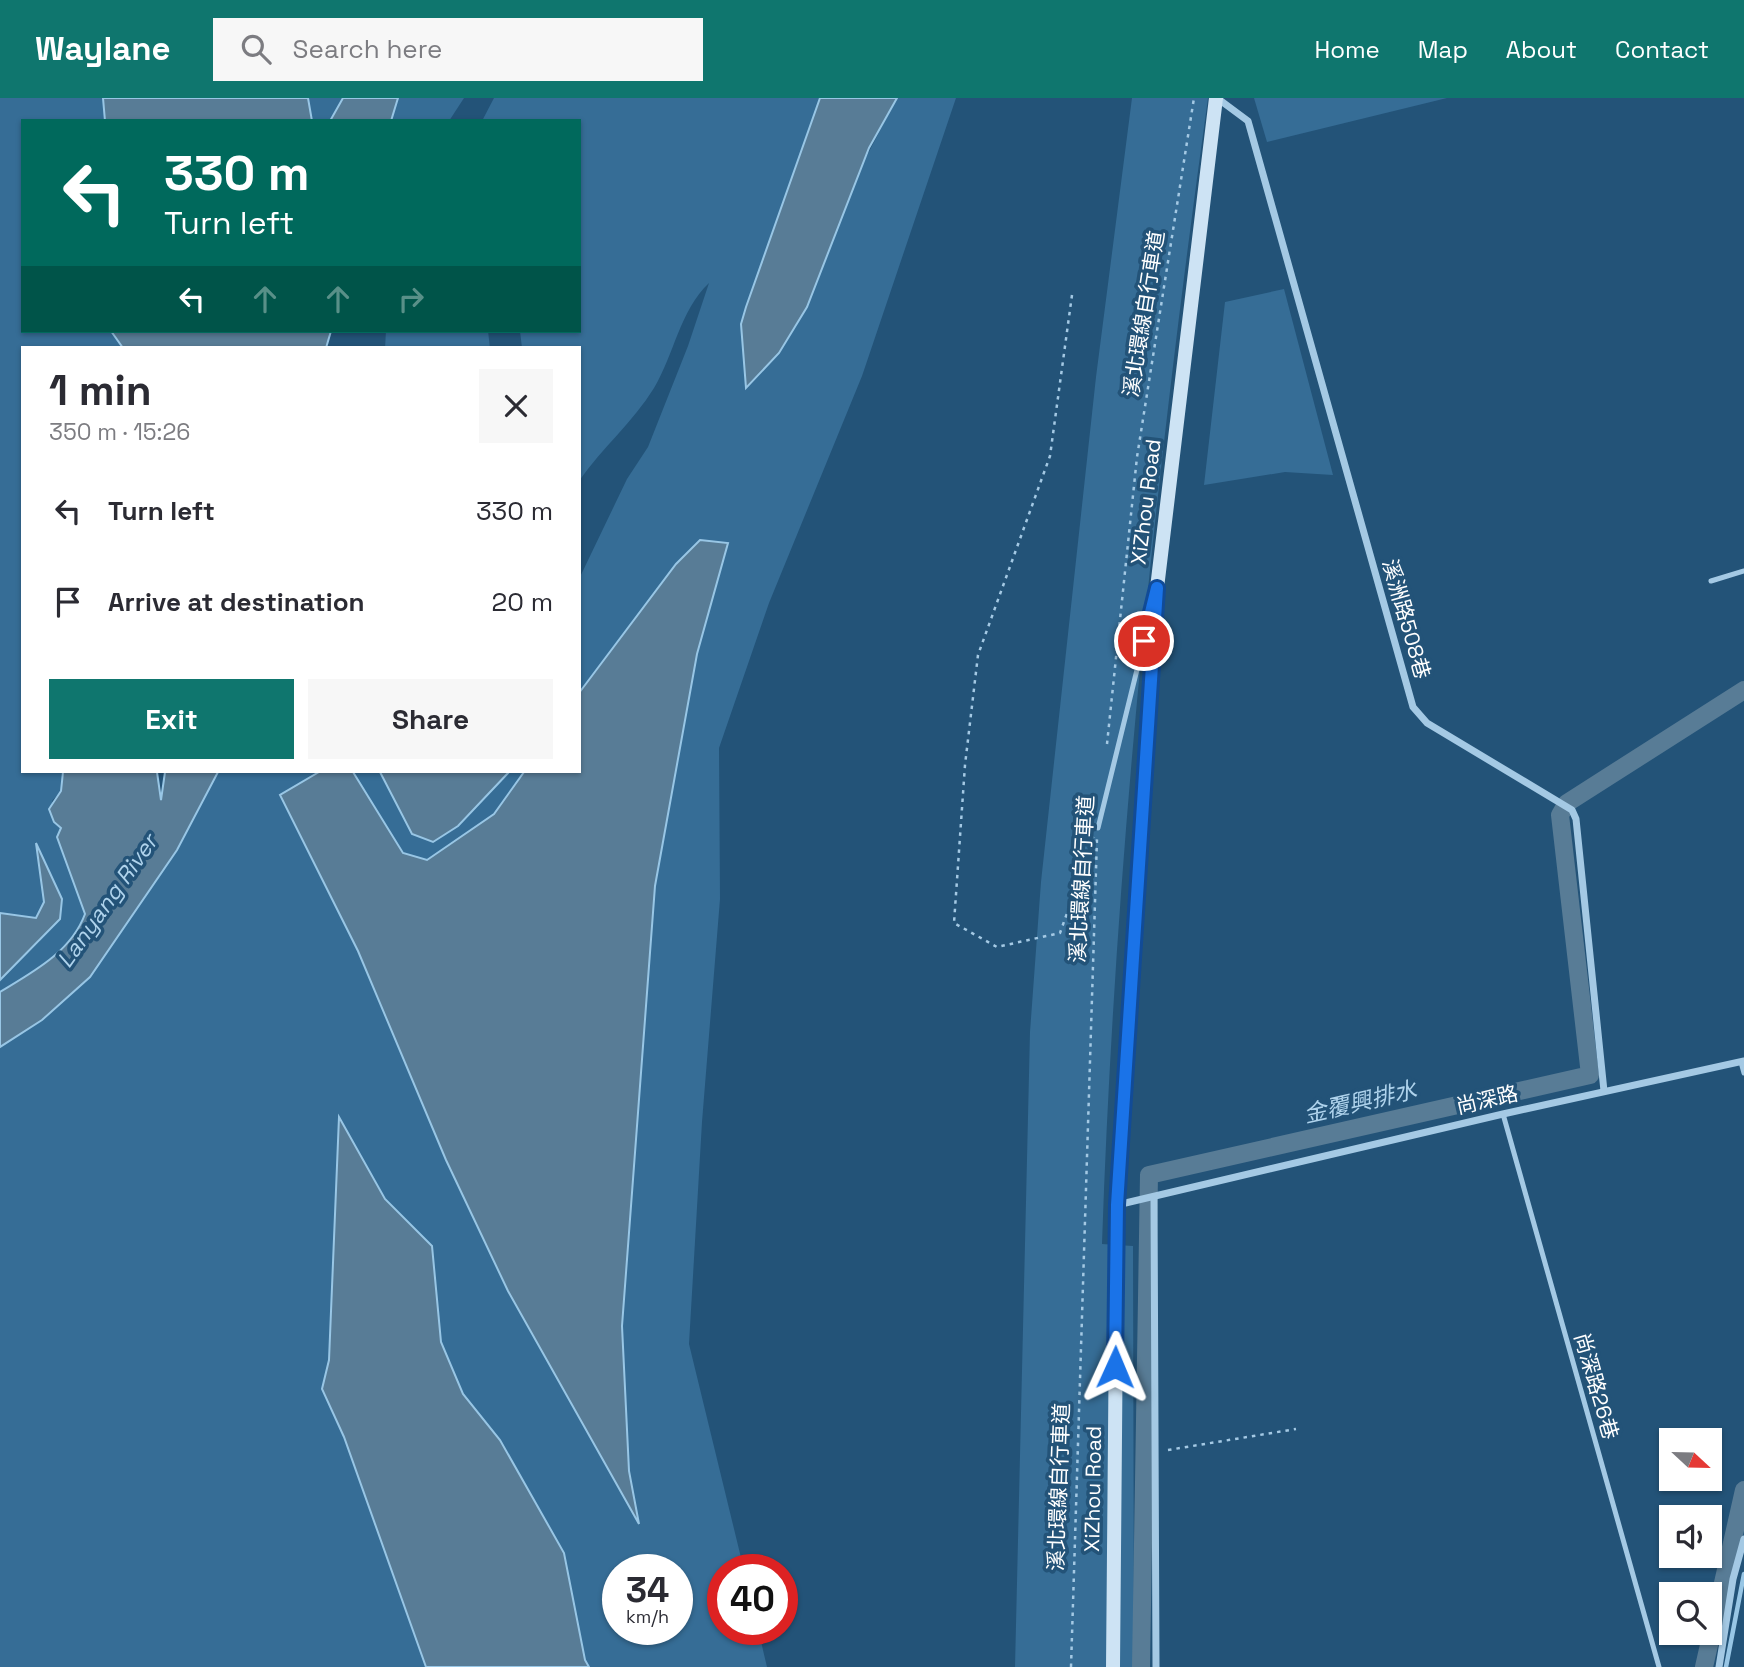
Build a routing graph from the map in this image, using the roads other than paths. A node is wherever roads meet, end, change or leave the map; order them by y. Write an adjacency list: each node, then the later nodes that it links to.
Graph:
1 (1217, 98): 4 (street, XiZhou Road); 8 (street, 溪洲路508巷)
2 (1744, 571): 3 (lane)
3 (1712, 581)
4 (1157, 588): 5 (lane); 11 (street, XiZhou Road)
5 (1098, 828)
6 (1742, 1061): 7 (lane); 8 (street, 尚深路)
7 (1744, 1073)
8 (1604, 1091): 9 (street, 尚深路)
9 (1503, 1114): 10 (street, 尚深路); 16 (lane, 尚深路26巷)
10 (1154, 1198): 11 (street, 尚深路); 15 (street)
11 (1117, 1205): 14 (street, XiZhou Road)
12 (1744, 1539): 13 (street)
13 (1721, 1665)
14 (1113, 1667)
15 (1156, 1667)
16 (1659, 1667)

